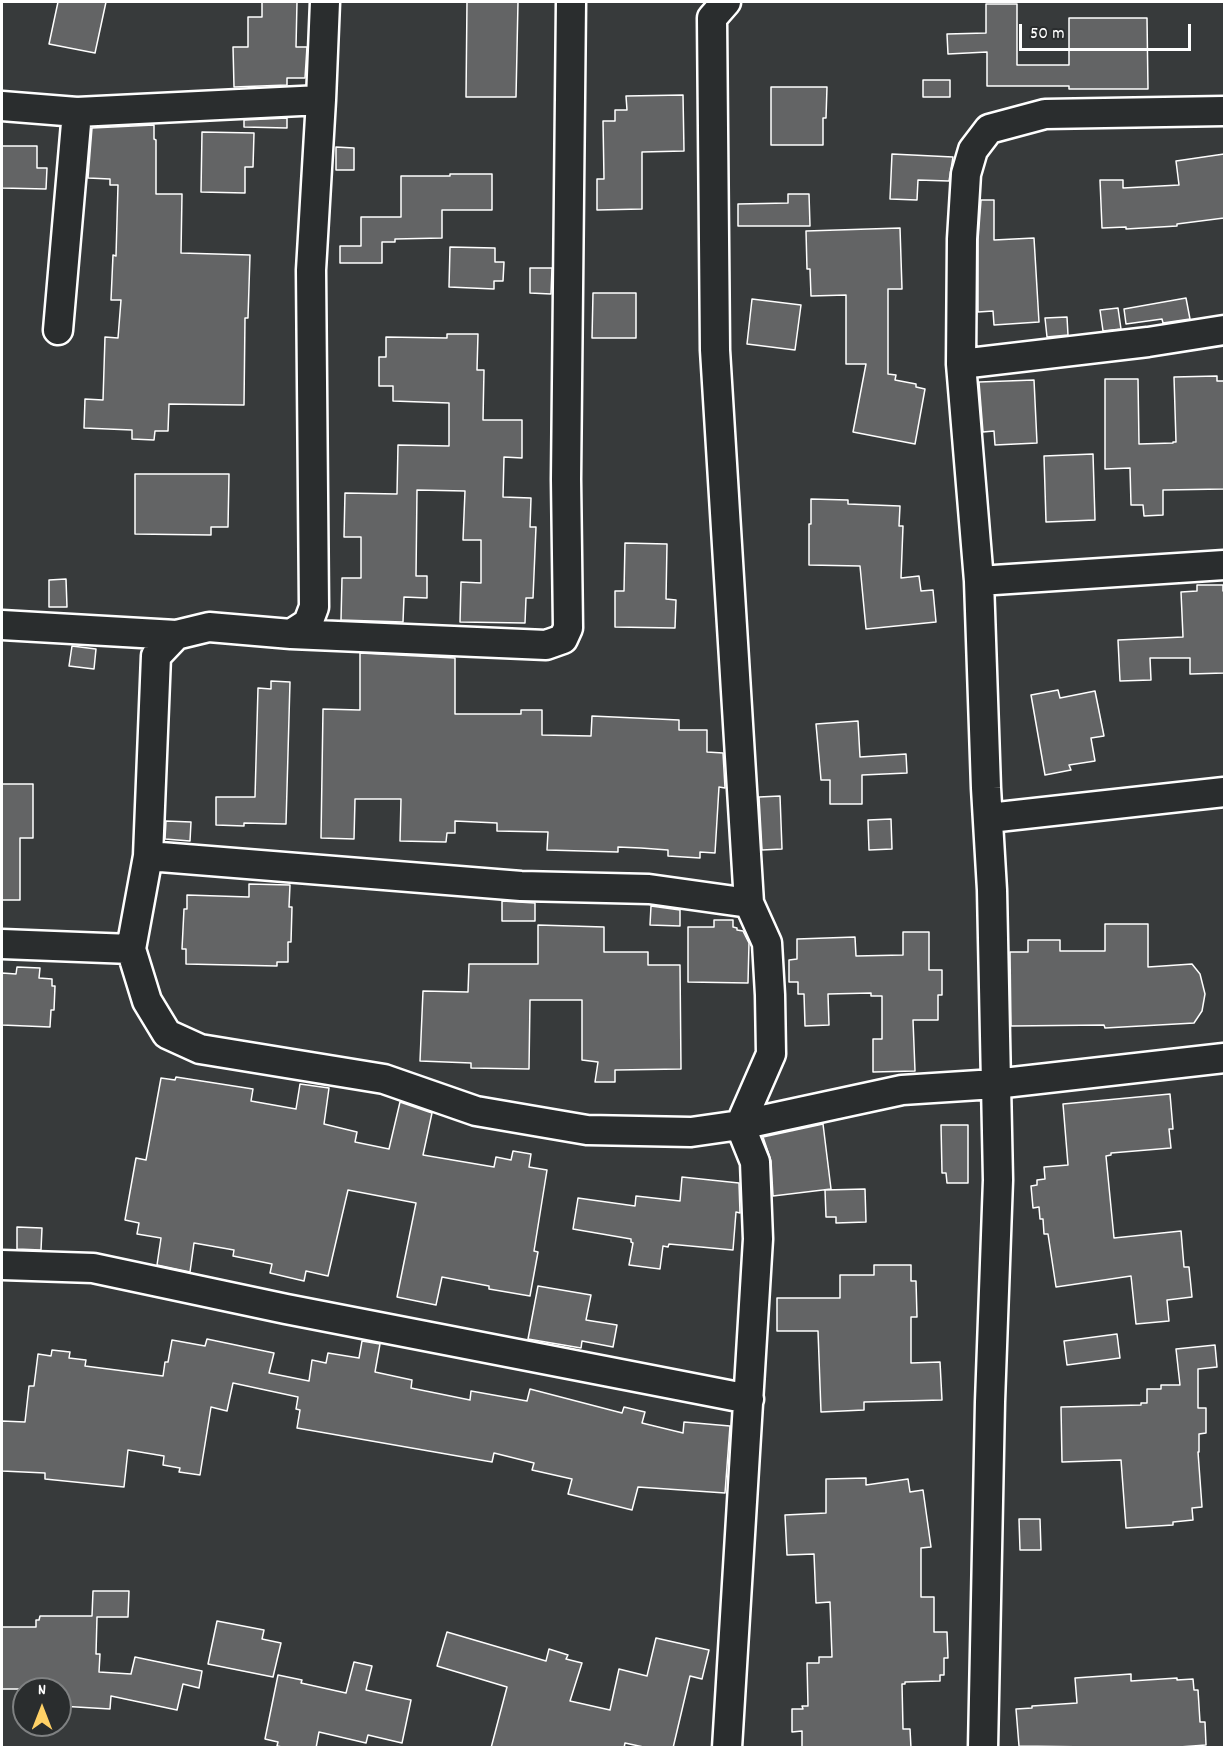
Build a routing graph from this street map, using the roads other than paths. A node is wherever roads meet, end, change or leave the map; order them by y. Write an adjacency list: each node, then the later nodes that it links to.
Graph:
1 (325, 2): 4 (street)
2 (571, 2): 14 (street)
3 (726, 2): 19 (street)
4 (321, 100): 7 (street); 14 (street)
5 (2, 106): 7 (street)
6 (1224, 111): 10 (street)
7 (77, 112): 8 (street)
8 (58, 330)
9 (1224, 330): 10 (street)
10 (961, 364): 12 (street)
11 (1224, 565): 12 (street)
12 (979, 581): 17 (street)
13 (2, 625): 15 (street)
14 (291, 634): 15 (street)
15 (176, 635): 18 (street)
16 (1224, 792): 17 (street)
17 (988, 818): 23 (street)
18 (148, 856): 19 (street); 21 (street)
19 (749, 903): 24 (street)
20 (2, 944): 21 (street)
21 (131, 950): 24 (street)
22 (1224, 1058): 23 (street)
23 (995, 1084): 24 (street); 28 (street)
24 (740, 1125): 26 (street)
25 (2, 1265): 26 (street)
26 (749, 1399): 27 (street)
27 (727, 1748)
28 (983, 1748)

